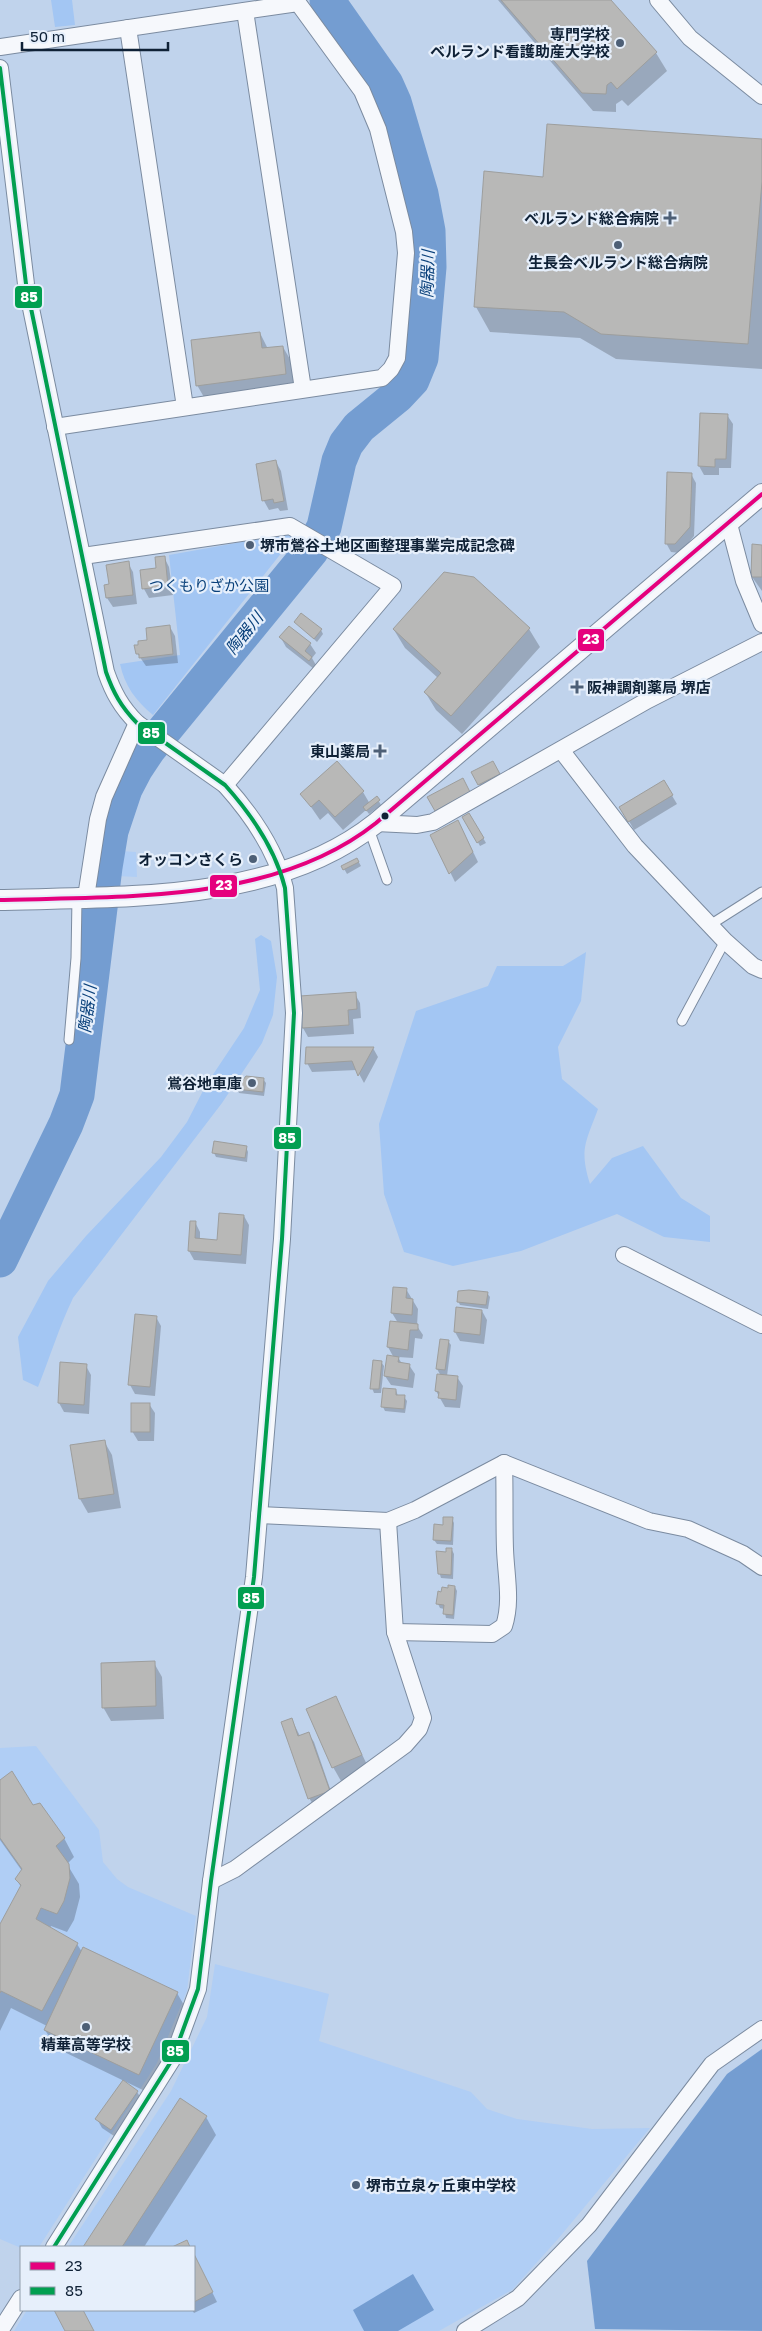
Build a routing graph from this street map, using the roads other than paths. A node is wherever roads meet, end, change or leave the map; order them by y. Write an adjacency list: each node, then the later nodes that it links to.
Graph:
1 (658, 0): 6 (street)
2 (245, 11): 3 (street); 8 (street); 8 (street)
3 (128, 28): 4 (street); 9 (street)
4 (0, 47)
5 (0, 68): 7 (street)
6 (762, 96)
7 (5, 149): 10 (street)
8 (304, 389): 9 (street)
9 (185, 407): 10 (street)
10 (56, 427): 13 (street)
11 (762, 494): 12 (street)
12 (728, 524): 14 (street); 19 (street)
13 (83, 556): 16 (street); 18 (street)
14 (762, 624)
15 (762, 642): 17 (street)
16 (137, 723): 18 (street); 23 (street)
17 (561, 750): 19 (street); 25 (street)
18 (225, 785): 20 (street)
19 (373, 826): 20 (street); 21 (lane)
20 (281, 872): 23 (street); 33 (street)
21 (388, 880)
22 (762, 892): 25 (lane)
23 (85, 897): 24 (street); 29 (lane)
24 (0, 900)
25 (710, 925): 26 (street)
26 (725, 940): 27 (street); 28 (lane)
27 (762, 970)
28 (682, 1021)
29 (69, 1040)
30 (624, 1255): 31 (street)
31 (762, 1325)
32 (504, 1464): 34 (street); 35 (street); 36 (street)
33 (259, 1515): 34 (street); 37 (street)
34 (388, 1521): 36 (street)
35 (762, 1567)
36 (395, 1632): 37 (street)
37 (210, 1881): 39 (street)
38 (762, 2029): 41 (street)
39 (55, 2246)
40 (20, 2300): 42 (street)
41 (470, 2330)
42 (0, 2331)

